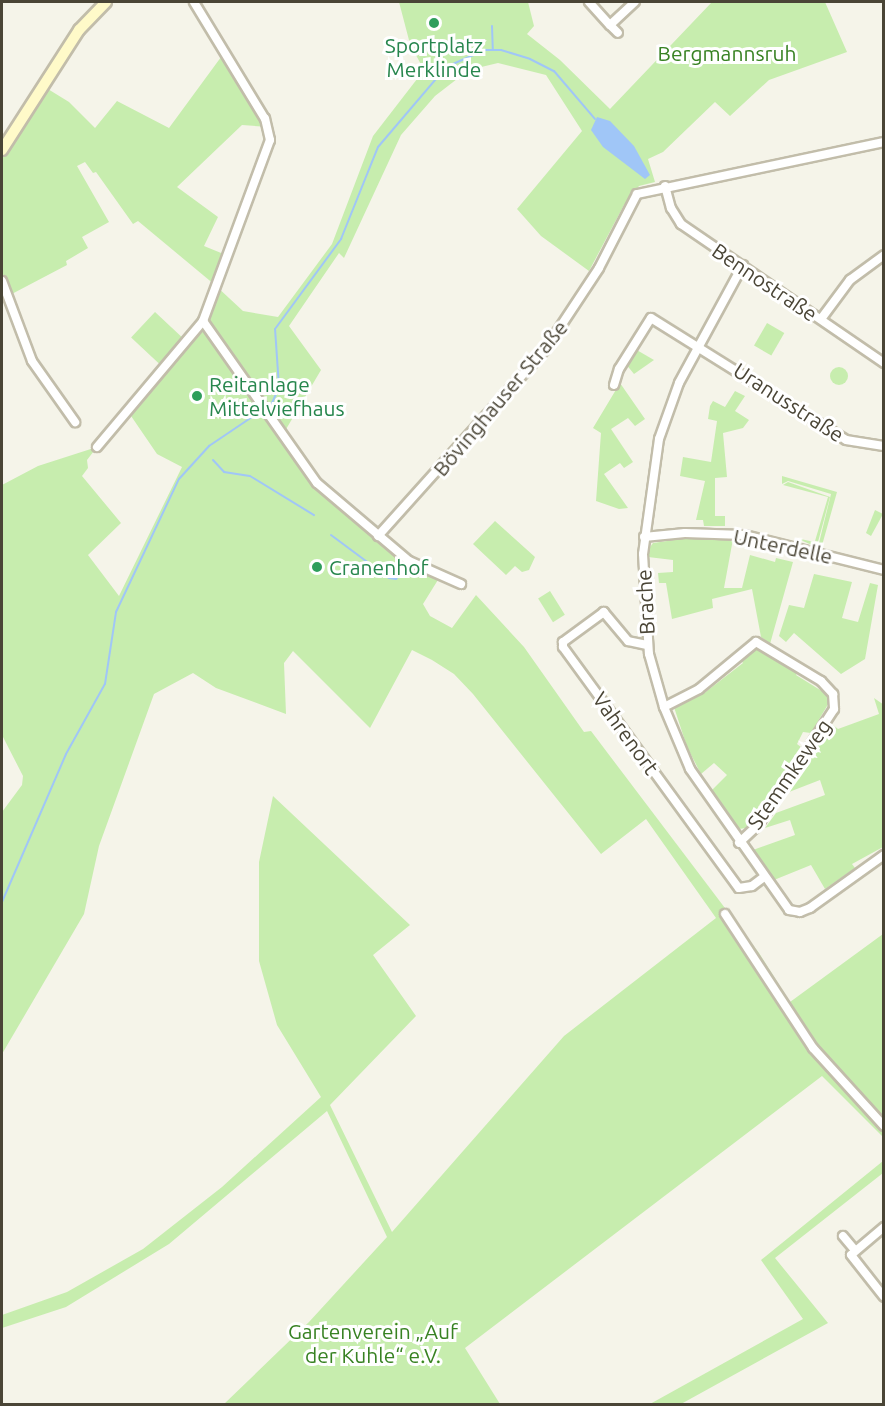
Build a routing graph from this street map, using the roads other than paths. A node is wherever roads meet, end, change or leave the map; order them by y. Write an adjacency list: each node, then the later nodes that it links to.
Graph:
1 (106, 2): 8 (street)
2 (194, 2): 14 (street)
3 (588, 2): 5 (street)
4 (635, 2): 5 (street)
5 (610, 25): 6 (street)
6 (618, 33)
7 (884, 142): 9 (street, Bövinghauser Straße)
8 (2, 150)
9 (664, 186): 11 (street, Bennostraße); 21 (street, Bövinghauser Straße)
10 (884, 255): 13 (street)
11 (743, 265): 13 (street, Bennostraße); 15 (street, Brache)
12 (2, 280): 18 (street)
13 (821, 319): 16 (street, Bennostraße)
14 (203, 321): 20 (street); 21 (street)
15 (698, 345): 17 (street, Uranusstraße); 19 (street, Uranusstraße); 22 (street, Brache)
16 (884, 363)
17 (614, 385)
18 (75, 422)
19 (884, 446)
20 (97, 447)
21 (378, 536): 24 (street)
22 (644, 537): 23 (street, Unterdelle); 25 (street, Brache)
23 (884, 570)
24 (461, 584)
25 (647, 645): 26 (street, Brache); 29 (street, Vahrenort)
26 (664, 707): 27 (street, Brache); 27 (street, Stemmkeweg)
27 (739, 843): 29 (street, Brache)
28 (884, 855): 29 (street, Brache)
29 (764, 877)
30 (725, 914): 31 (street)
31 (884, 1126)
32 (884, 1227): 34 (street)
33 (843, 1236): 34 (street)
34 (854, 1250): 35 (street)
35 (884, 1297)

